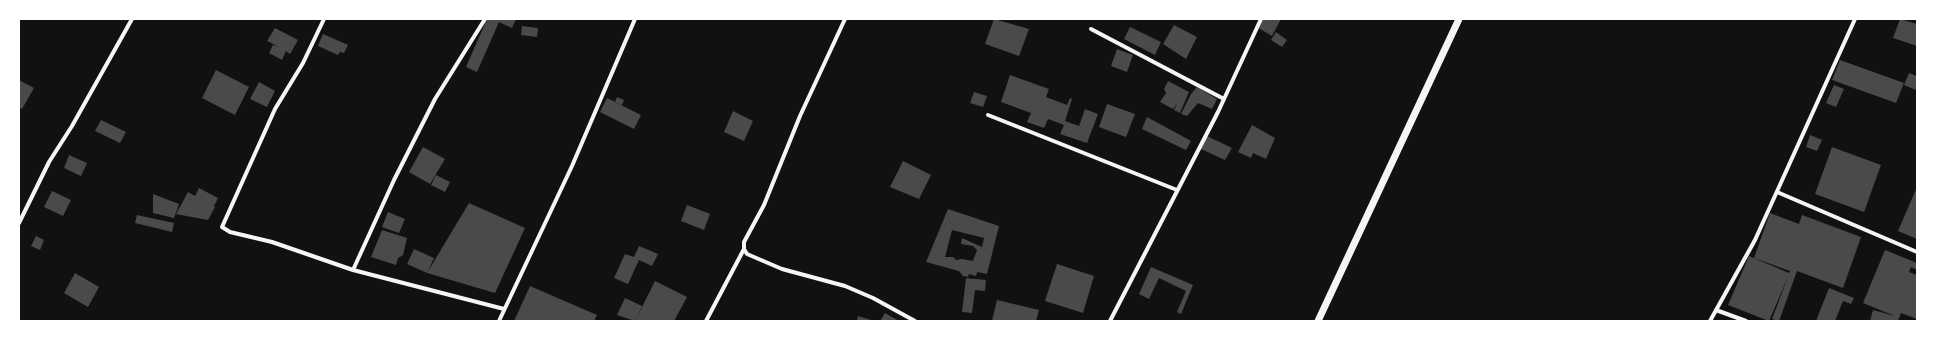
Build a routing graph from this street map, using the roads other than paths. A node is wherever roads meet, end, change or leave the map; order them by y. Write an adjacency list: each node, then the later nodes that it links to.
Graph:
1 (132, 19): 14 (street)
2 (324, 19): 17 (street)
3 (485, 19): 17 (street)
4 (635, 19): 18 (street)
5 (846, 19): 15 (street)
6 (1261, 19): 10 (street)
7 (1460, 19): 24 (street)
8 (1855, 19): 13 (street)
9 (1091, 29): 10 (street)
10 (1224, 99): 12 (street)
11 (988, 115): 12 (street)
12 (1177, 190): 23 (street)
13 (1777, 192): 16 (street); 19 (street)
14 (19, 223)
15 (744, 249): 21 (street); 22 (street)
16 (1917, 252)
17 (353, 270): 18 (street)
18 (504, 309): 20 (street)
19 (1716, 310): 25 (street); 26 (street)
20 (499, 321)
21 (706, 321)
22 (915, 321)
23 (1110, 321)
24 (1318, 321)
25 (1710, 321)
26 (1746, 321)

